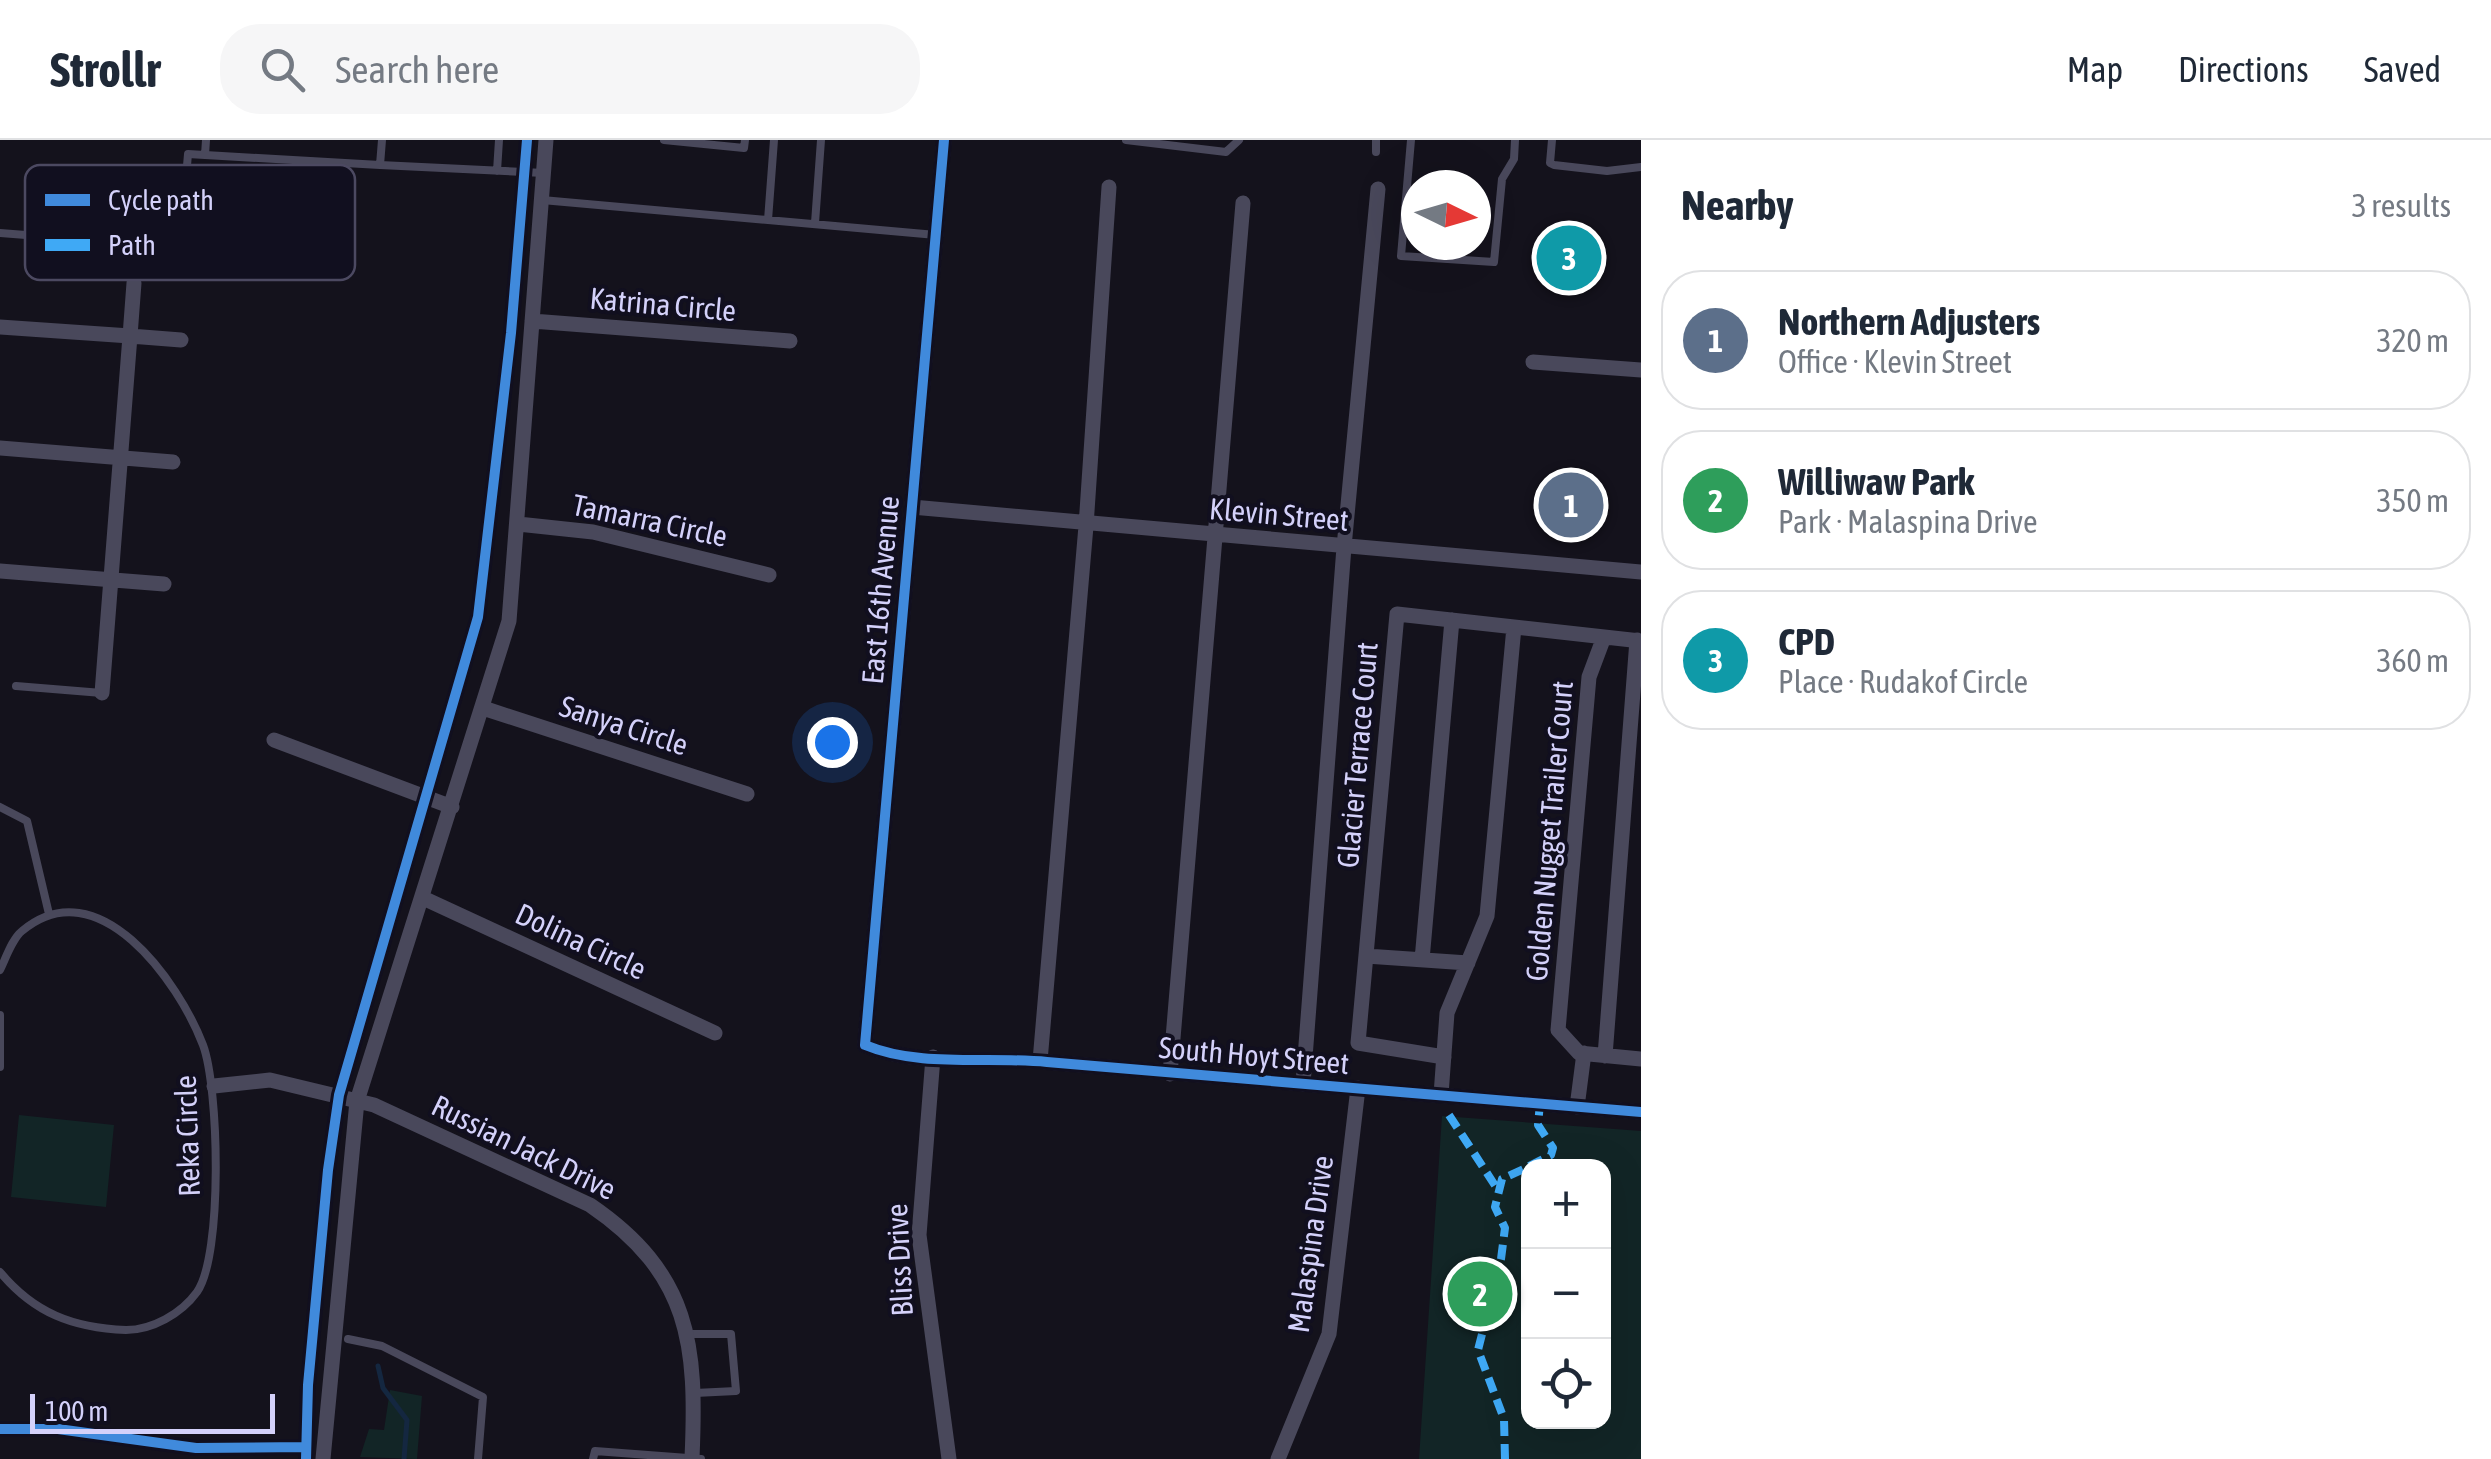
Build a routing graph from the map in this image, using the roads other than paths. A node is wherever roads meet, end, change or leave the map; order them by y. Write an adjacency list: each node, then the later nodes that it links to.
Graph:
1 (206, 140): 17 (lane)
2 (382, 140): 19 (lane)
3 (500, 140): 21 (lane)
4 (546, 140): 22 (street)
5 (664, 140): 6 (lane)
6 (745, 140)
7 (774, 140): 27 (lane)
8 (821, 140): 28 (lane)
9 (944, 140): 31 (street, East 16th Avenue)
10 (1126, 140): 11 (lane)
11 (1240, 140)
12 (1376, 140): 16 (lane)
13 (1411, 140): 14 (lane)
14 (1516, 140)
15 (1552, 140): 20 (lane)
16 (1376, 152)
17 (205, 155): 18 (lane); 19 (lane)
18 (187, 165)
19 (380, 165): 21 (lane)
20 (1641, 166)
21 (497, 171): 22 (lane)
22 (544, 173): 25 (street)
23 (1109, 187): 45 (street)
24 (1378, 189): 47 (street)
25 (541, 200): 27 (lane); 33 (street)
26 (1243, 203): 46 (street)
27 (768, 220): 28 (lane)
28 (814, 224): 31 (lane)
29 (0, 233): 30 (lane)
30 (25, 235)
31 (936, 235): 43 (street, East 16th Avenue)
32 (134, 283): 35 (street)
33 (532, 320): 37 (street, Katrina Circle); 44 (street)
34 (0, 327): 35 (street)
35 (130, 336): 36 (street); 41 (street)
36 (181, 340)
37 (790, 341)
38 (1532, 362): 39 (street)
39 (1641, 370)
40 (0, 448): 41 (street)
41 (120, 458): 42 (street); 51 (street)
42 (173, 462)
43 (912, 507): 45 (street, Klevin Street); 72 (street, East 16th Avenue)
44 (518, 524): 50 (street, Tamarra Circle); 59 (street)
45 (1086, 526): 46 (street, Klevin Street); 78 (street)
46 (1213, 536): 47 (street, Klevin Street); 80 (street)
47 (1344, 547): 49 (street, Klevin Street); 81 (street)
48 (0, 572): 51 (street)
49 (1641, 572)
50 (770, 575)
51 (111, 580): 52 (street); 58 (street)
52 (164, 584)
53 (1452, 620): 54 (street, Glacier Terrace Court); 66 (street, Glacier Terrace Court); 67 (street)
54 (1514, 627): 55 (street, Glacier Terrace Court); 68 (street)
55 (1604, 637): 56 (street); 73 (street, Golden Nugget Trailer Court)
56 (1639, 640): 75 (street)
57 (16, 686): 58 (lane)
58 (102, 693)
59 (483, 708): 61 (street, Sanya Circle); 62 (street)
60 (274, 740): 62 (street)
61 (747, 794)
62 (452, 806): 64 (street)
63 (0, 807): 65 (lane)
64 (423, 898): 71 (street, Dolina Circle); 85 (street)
65 (49, 914): 69 (lane); 82 (lane, Reka Circle)
66 (1366, 956): 67 (street); 74 (street, Glacier Terrace Court)
67 (1422, 960): 68 (street)
68 (1468, 962): 74 (street)
69 (0, 970)
70 (0, 1015): 79 (lane)
71 (715, 1033)
72 (865, 1045): 76 (street, South Hoyt Street)
73 (1584, 1053): 75 (street); 86 (street)
74 (1444, 1056): 84 (street)
75 (1606, 1056): 77 (street)
76 (933, 1057): 78 (street, South Hoyt Street); 97 (street, Bliss Drive)
77 (1641, 1059)
78 (1040, 1061): 80 (street, South Hoyt Street)
79 (0, 1067)
80 (1170, 1074): 81 (street, South Hoyt Street)
81 (1303, 1084): 83 (street, South Hoyt Street)
82 (214, 1086): 85 (street, Russian Jack Drive); 88 (lane, Reka Circle)
83 (1358, 1088): 84 (street, South Hoyt Street); 98 (street, Malaspina Drive)
84 (1440, 1095): 86 (street, South Hoyt Street)
85 (357, 1100): 89 (street, Russian Jack Drive); 93 (street)
86 (1577, 1106): 87 (street, South Hoyt Street)
87 (1641, 1112)
88 (0, 1272)
89 (689, 1334): 91 (street, Russian Jack Drive); 91 (lane)
90 (348, 1338): 94 (lane)
91 (694, 1393): 92 (street, Russian Jack Drive)
92 (692, 1458): 95 (lane); 96 (lane)
93 (324, 1459)
94 (478, 1459)
95 (594, 1459)
96 (701, 1459)
97 (949, 1459)
98 (1278, 1459)

